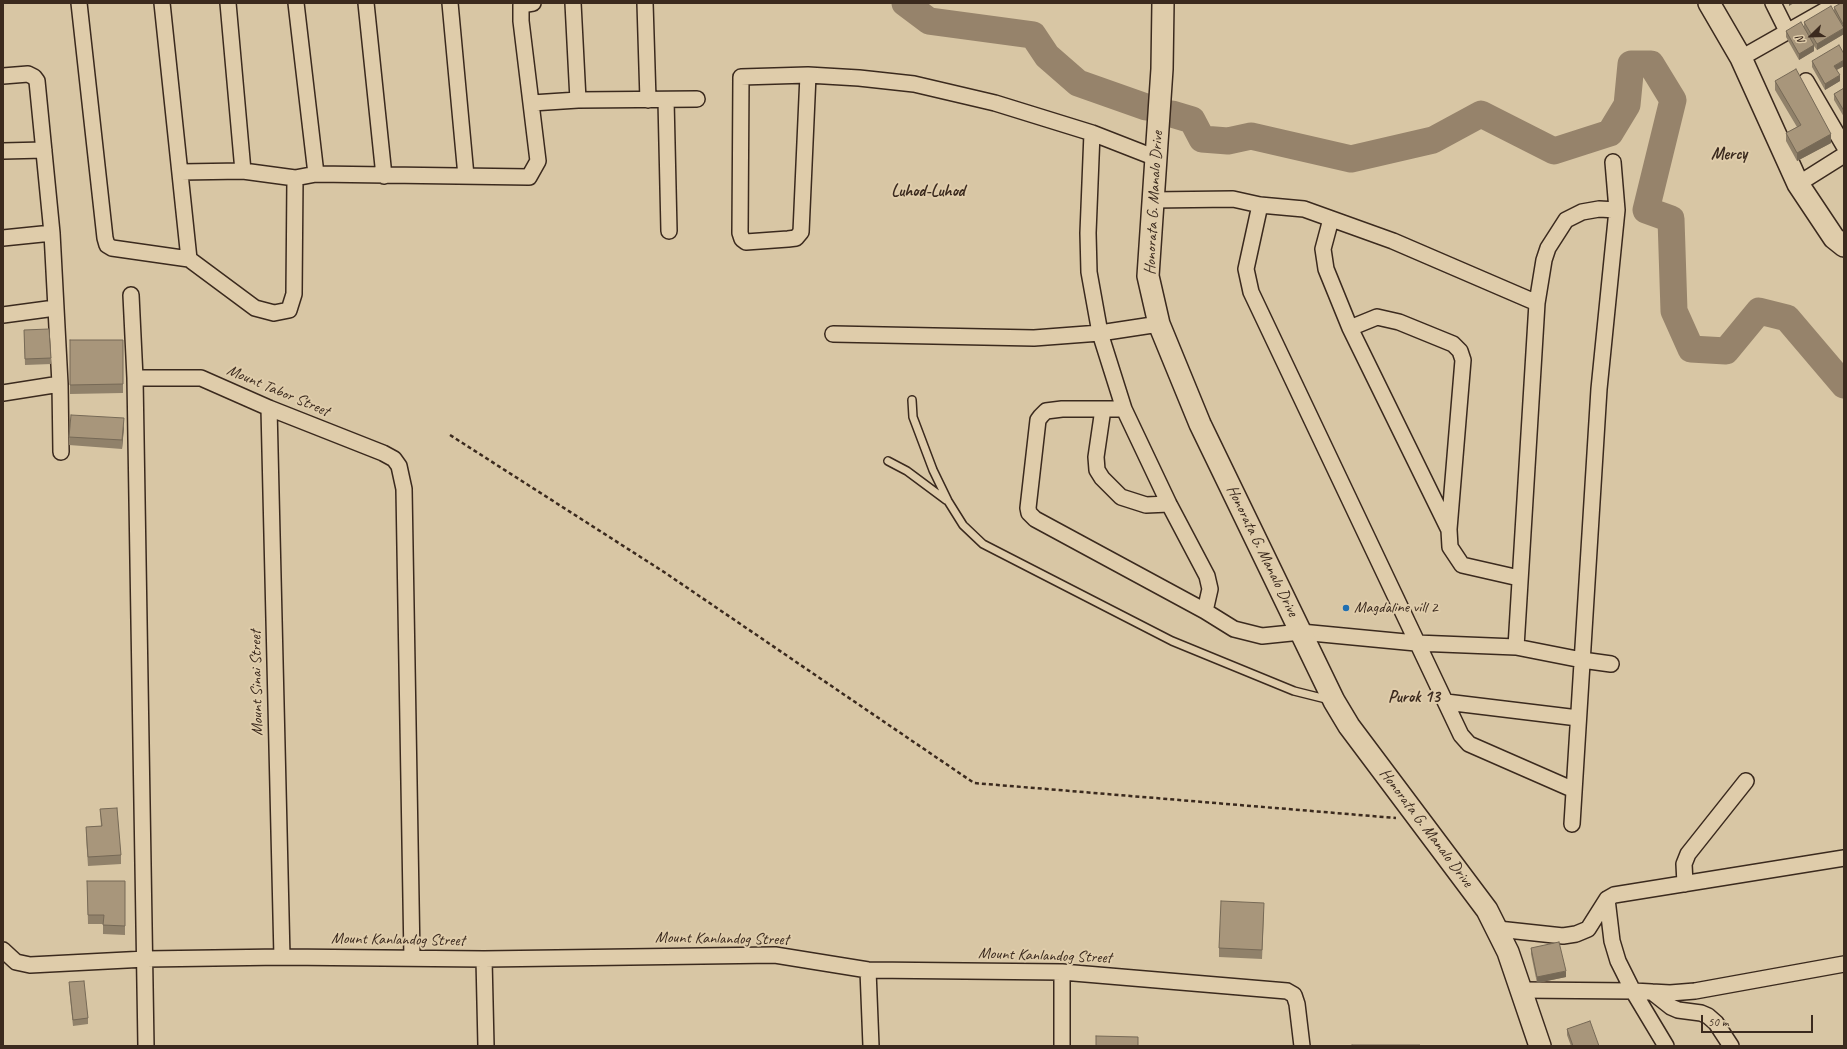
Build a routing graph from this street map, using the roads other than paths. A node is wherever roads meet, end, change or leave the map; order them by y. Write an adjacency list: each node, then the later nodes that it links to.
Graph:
1 (79, 3): 46 (street)
2 (162, 3): 32 (street)
3 (228, 3): 31 (street)
4 (296, 3): 33 (street)
5 (366, 3): 34 (street)
6 (450, 3): 35 (street)
7 (533, 3): 23 (street)
8 (573, 3): 19 (street)
9 (645, 3): 20 (street)
10 (1163, 3): 29 (street, Honorata G. Manalo Drive)
11 (1709, 3): 15 (street)
12 (1773, 3): 14 (street)
13 (1838, 3): 14 (street)
14 (1787, 30): 15 (street)
15 (1741, 58): 37 (street)
16 (808, 75): 16 (street); 24 (street)
17 (3, 76): 26 (street)
18 (1806, 81): 25 (street)
19 (578, 100): 20 (street); 23 (street)
20 (648, 100): 21 (street)
21 (666, 100): 22 (street); 42 (street)
22 (697, 100)
23 (532, 103): 35 (street)
24 (1092, 133): 29 (street); 54 (street)
25 (1844, 146)
26 (44, 150): 27 (street); 43 (street)
27 (3, 151)
28 (1844, 155): 37 (street)
29 (1156, 158): 38 (street, Honorata G. Manalo Drive)
30 (1613, 162): 40 (street)
31 (243, 171): 32 (street); 36 (street)
32 (180, 172): 46 (street)
33 (316, 174): 34 (street); 36 (street)
34 (384, 176): 35 (street)
35 (466, 176)
36 (295, 178): 46 (street)
37 (1798, 184): 45 (street)
38 (1152, 200): 39 (street); 51 (street, Honorata G. Manalo Drive)
39 (1260, 205): 41 (street); 70 (street)
40 (1617, 210): 48 (street); 72 (street)
41 (1331, 219): 48 (street); 52 (street)
42 (669, 231)
43 (52, 233): 44 (street); 49 (street)
44 (3, 238)
45 (1844, 246)
46 (189, 259)
47 (131, 295): 55 (street)
48 (1537, 303): 67 (street)
49 (54, 308): 50 (street); 56 (street)
50 (3, 315)
51 (1159, 324): 54 (street); 69 (street, Honorata G. Manalo Drive)
52 (1350, 328): 66 (street); 66 (street)
53 (833, 334): 54 (street)
54 (1100, 334): 60 (street)
55 (135, 378): 59 (street, Mount Tabor Street); 87 (street)
56 (60, 384): 57 (street); 62 (street)
57 (3, 393)
58 (912, 400): 64 (lane)
59 (269, 408): 85 (street, Mount Sinai Street); 86 (street, Mount Tabor Street)
60 (1124, 409): 61 (street); 65 (street)
61 (1103, 410): 65 (street); 68 (street)
62 (61, 452)
63 (888, 461): 64 (lane)
64 (948, 501): 74 (lane)
65 (1169, 504): 68 (street)
66 (1449, 530): 67 (street)
67 (1519, 578): 71 (street)
68 (1205, 610): 69 (street)
69 (1301, 632): 70 (street); 74 (street, Honorata G. Manalo Drive)
70 (1416, 643): 71 (street); 75 (street)
71 (1516, 647): 72 (street)
72 (1582, 660): 73 (street); 76 (street)
73 (1611, 664)
74 (1334, 701): 83 (street, Honorata G. Manalo Drive)
75 (1446, 702): 76 (street); 78 (street)
76 (1578, 718): 78 (street)
77 (1746, 781): 81 (street)
78 (1574, 790): 79 (street)
79 (1572, 824)
80 (1844, 858): 81 (street)
81 (1685, 884): 82 (street)
82 (1607, 899): 83 (street); 93 (street)
83 (1498, 929): 92 (street, Honorata G. Manalo Drive)
84 (3, 950): 87 (street, Mount Kanlandog Street)
85 (282, 957): 86 (street, Mount Kanlandog Street); 87 (street, Mount Kanlandog Street)
86 (412, 958): 88 (street, Mount Kanlandog Street)
87 (146, 959): 95 (street)
88 (484, 959): 90 (street, Mount Kanlandog Street); 96 (street)
89 (1844, 964): 94 (street)
90 (868, 970): 91 (street, Mount Kanlandog Street); 97 (street)
91 (1062, 972): 98 (street); 99 (street, Mount Kanlandog Street)
92 (1522, 990): 93 (street); 100 (street, Honorata G. Manalo Drive)
93 (1633, 991): 94 (street); 101 (street)
94 (1652, 992): 102 (street)
95 (146, 1046)
96 (486, 1046)
97 (871, 1046)
98 (1062, 1046)
99 (1302, 1046)
100 (1540, 1046)
101 (1666, 1046)
102 (1731, 1046)

